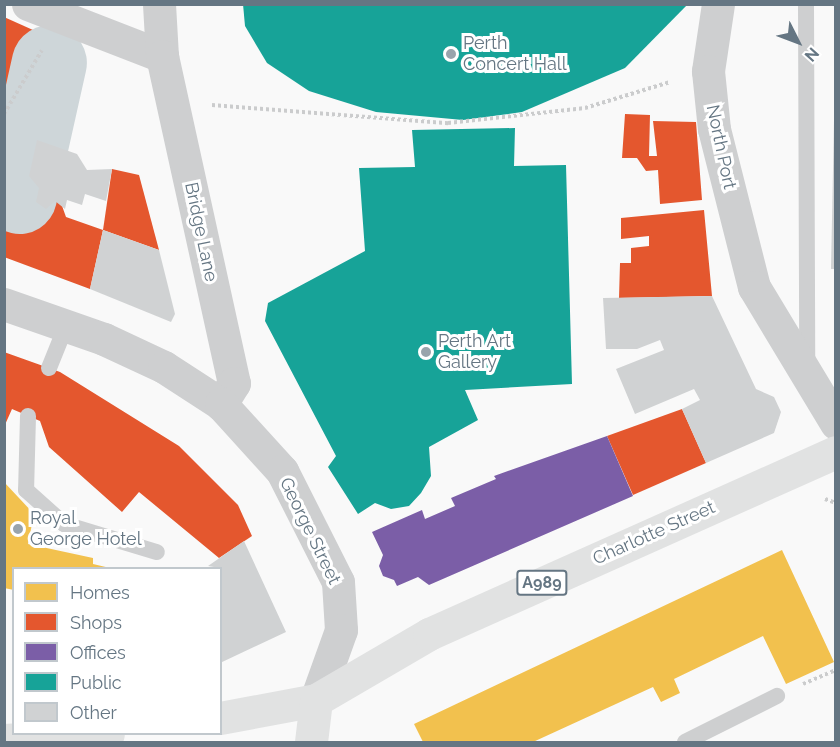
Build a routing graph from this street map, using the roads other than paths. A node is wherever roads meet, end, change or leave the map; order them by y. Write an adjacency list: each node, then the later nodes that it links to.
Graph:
1 (28, 4): 5 (street)
2 (159, 4): 5 (street, Bridge Lane)
3 (718, 4): 9 (street, North Port)
4 (806, 4): 9 (lane)
5 (162, 56): 10 (street, Bridge Lane)
6 (4, 304): 7 (street, George Street)
7 (66, 326): 8 (lane); 10 (street, George Street)
8 (49, 368)
9 (807, 376): 12 (street, North Port)
10 (221, 404): 16 (street, George Street)
11 (28, 416): 14 (lane)
12 (836, 423)
13 (836, 452): 16 (main road, Charlotte Street / A989)
14 (157, 552)
15 (777, 696): 21 (lane)
16 (316, 700): 17 (main road, A989); 20 (main road)
17 (222, 718)
18 (91, 735): 19 (main road)
19 (4, 740)
20 (311, 742)
21 (685, 742)

